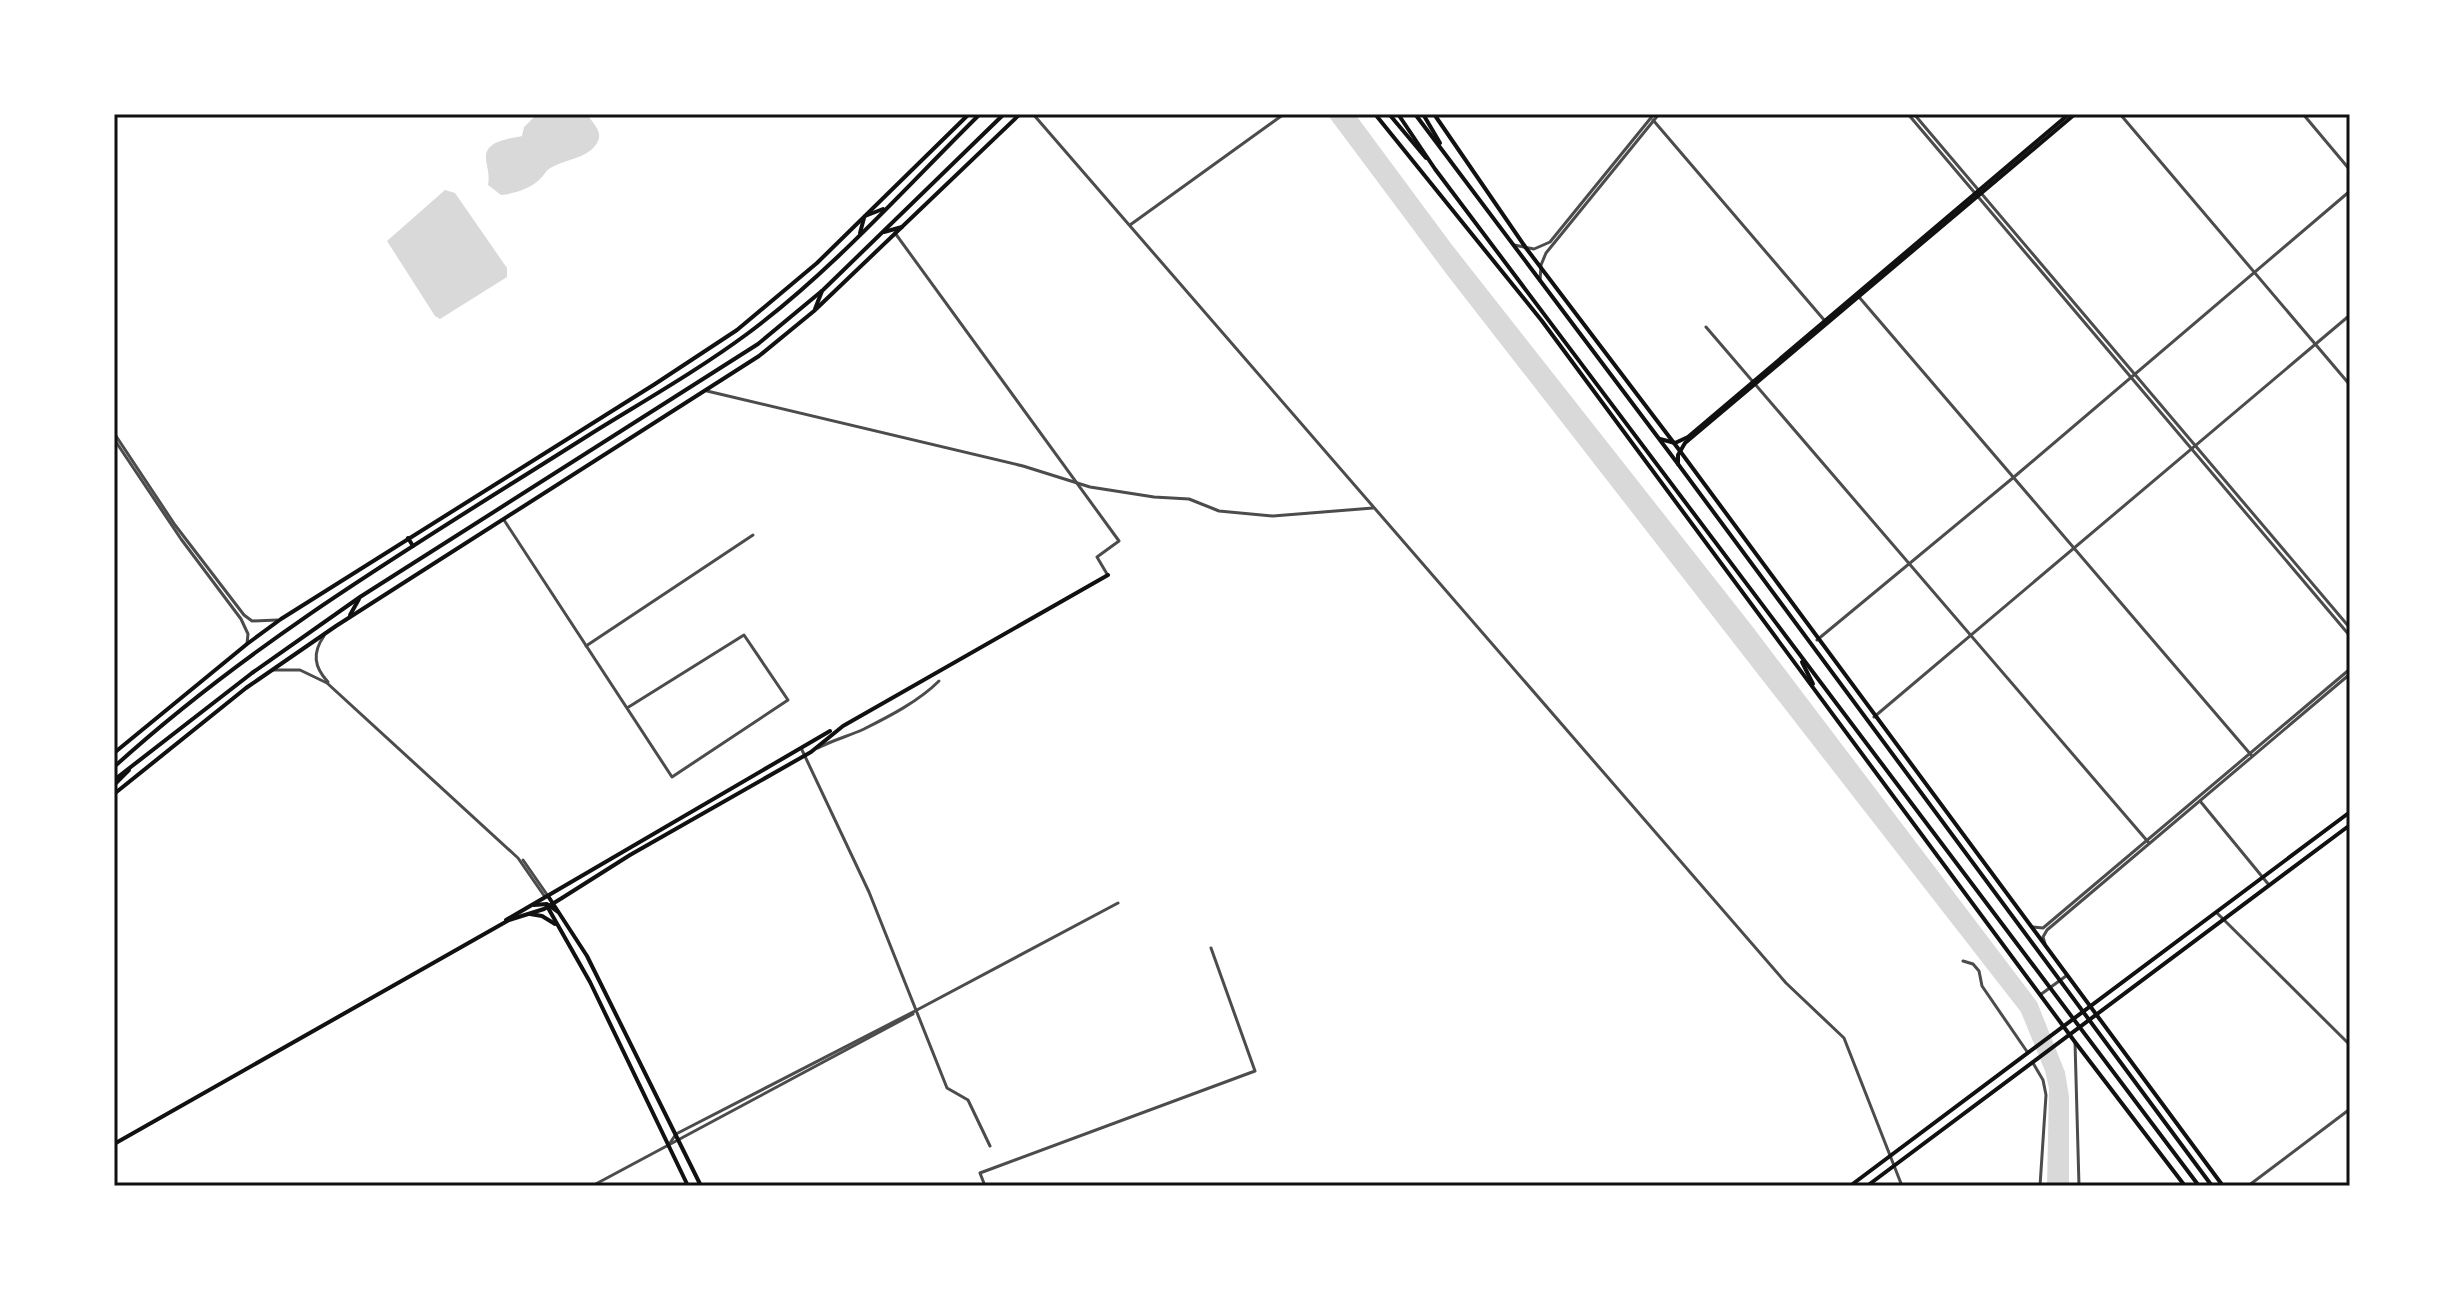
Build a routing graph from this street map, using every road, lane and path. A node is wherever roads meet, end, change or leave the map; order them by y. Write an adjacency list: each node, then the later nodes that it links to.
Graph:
1 (969, 114): 24 (main road)
2 (980, 114): 23 (main road)
3 (1004, 114): 28 (main road)
4 (1020, 114): 26 (main road)
5 (1033, 114): 25 (street)
6 (1284, 114): 25 (street)
7 (1375, 114): 35 (main road)
8 (1389, 114): 18 (main road)
9 (1398, 114): 18 (main road)
10 (1415, 114): 19 (main road)
11 (1423, 114): 19 (main road)
12 (1434, 114): 31 (main road)
13 (1911, 114): 22 (street)
14 (2072, 114): 22 (main road)
15 (2120, 114): 33 (street)
16 (2303, 114): 20 (street)
17 (1654, 117): 31 (street); 32 (street); 41 (street)
18 (1409, 134): 39 (main road)
19 (1450, 158): 30 (main road)
20 (2350, 170)
21 (2350, 191): 33 (street)
22 (1979, 193): 37 (main road); 44 (street)
23 (885, 208): 24 (main road); 27 (main road)
24 (865, 216): 27 (main road); 60 (main road)
25 (1130, 225): 57 (street)
26 (902, 227): 28 (main road); 29 (main road)
27 (860, 233): 61 (main road)
28 (882, 233): 36 (main road)
29 (895, 233): 38 (main road); 56 (street)
30 (1514, 245): 31 (street); 34 (main road)
31 (1526, 248): 32 (main road)
32 (1540, 268): 34 (street); 50 (main road)
33 (2253, 274): 43 (street); 44 (street)
34 (1540, 281): 49 (main road)
35 (1515, 287): 39 (main road); 79 (main road)
36 (823, 290): 38 (main road); 65 (main road)
37 (1858, 296): 41 (main road); 55 (street)
38 (814, 311): 47 (main road)
39 (1545, 313): 75 (main road)
40 (2350, 315): 43 (street)
41 (1826, 322): 45 (main road)
42 (1706, 327): 45 (street)
43 (2315, 344): 46 (street); 51 (street)
44 (2132, 375): 51 (street); 52 (street); 55 (street)
45 (1755, 383): 50 (main road); 53 (main road); 63 (street)
46 (2350, 385)
47 (707, 391): 56 (street); 58 (main road)
48 (114, 436): 67 (street); 73 (street)
49 (1659, 439): 50 (main road); 54 (main road)
50 (1673, 442): 53 (main road)
51 (2196, 445): 52 (street); 68 (street)
52 (2191, 449): 62 (street); 71 (street)
53 (1680, 451): 54 (main road); 72 (main road)
54 (1678, 464): 136 (main road)
55 (2014, 477): 62 (street); 63 (street)
56 (1073, 481): 57 (street); 64 (street)
57 (1373, 508): 123 (street)
58 (504, 520): 66 (main road); 74 (street)
59 (753, 535): 74 (street)
60 (408, 538): 61 (main road); 67 (main road)
61 (413, 546): 86 (main road)
62 (2074, 548): 70 (street); 85 (street)
63 (1910, 563): 70 (street); 72 (street)
64 (1107, 574): 82 (main road); 84 (main road)
65 (360, 597): 66 (main road); 87 (main road)
66 (348, 617): 69 (main road)
67 (281, 619): 73 (main road)
68 (2350, 628)
69 (327, 632): 76 (main road); 95 (street)
70 (1971, 636): 81 (street); 92 (street)
71 (2350, 636)
72 (1817, 640): 81 (main road)
73 (247, 644): 83 (main road)
74 (586, 646): 80 (street)
75 (1798, 652): 79 (main road); 135 (main road)
76 (271, 671): 88 (main road); 95 (street)
77 (2350, 672): 85 (street)
78 (939, 681): 82 (street)
79 (1813, 684): 108 (main road)
80 (627, 708): 80 (street)
81 (1874, 717): 103 (main road)
82 (811, 752): 84 (main road)
83 (114, 753)
84 (803, 753): 95 (main road); 98 (main road); 110 (street)
85 (2251, 755): 89 (street)
86 (114, 766)
87 (114, 783)
88 (114, 794)
89 (2198, 800): 92 (street); 93 (street)
90 (2350, 812): 93 (main road)
91 (2350, 825): 94 (main road)
92 (2148, 842): 103 (street); 104 (street)
93 (2263, 877): 94 (street); 99 (main road)
94 (2269, 885): 101 (main road)
95 (547, 896): 97 (main road); 98 (main road)
96 (1118, 903): 110 (street)
97 (531, 905): 98 (main road); 120 (main road)
98 (550, 905): 100 (main road); 102 (main road); 119 (main road)
99 (2217, 913): 101 (street); 109 (main road)
100 (528, 914): 102 (main road); 120 (main road)
101 (2223, 920): 111 (main road); 115 (street)
102 (557, 926): 121 (main road)
103 (2031, 926): 104 (main road)
104 (2045, 944): 107 (main road)
105 (1211, 948): 128 (street)
106 (1963, 961): 116 (street)
107 (2067, 975): 108 (street); 109 (main road)
108 (2040, 995): 112 (main road)
109 (2091, 1006): 111 (main road); 112 (main road)
110 (915, 1011): 119 (street); 122 (street)
111 (2097, 1015): 113 (main road); 137 (main road)
112 (2063, 1026): 113 (main road); 116 (main road)
113 (2070, 1035): 114 (main road); 117 (main road)
114 (2075, 1042): 133 (street); 134 (main road)
115 (2350, 1045)
116 (2028, 1053): 123 (main road)
117 (2033, 1063): 124 (main road); 132 (street)
118 (2350, 1109): 138 (street)
119 (677, 1137): 121 (street); 127 (main road)
120 (114, 1142)
121 (668, 1146): 125 (street); 126 (main road)
122 (990, 1146)
123 (1889, 1157): 124 (street); 129 (main road)
124 (1894, 1167): 130 (main road); 131 (street)
125 (592, 1186)
126 (688, 1186)
127 (701, 1186)
128 (985, 1186)
129 (1850, 1186)
130 (1867, 1186)
131 (1902, 1186)
132 (2040, 1186)
133 (2079, 1186)
134 (2185, 1186)
135 (2199, 1186)
136 (2212, 1186)
137 (2223, 1186)
138 (2248, 1186)

